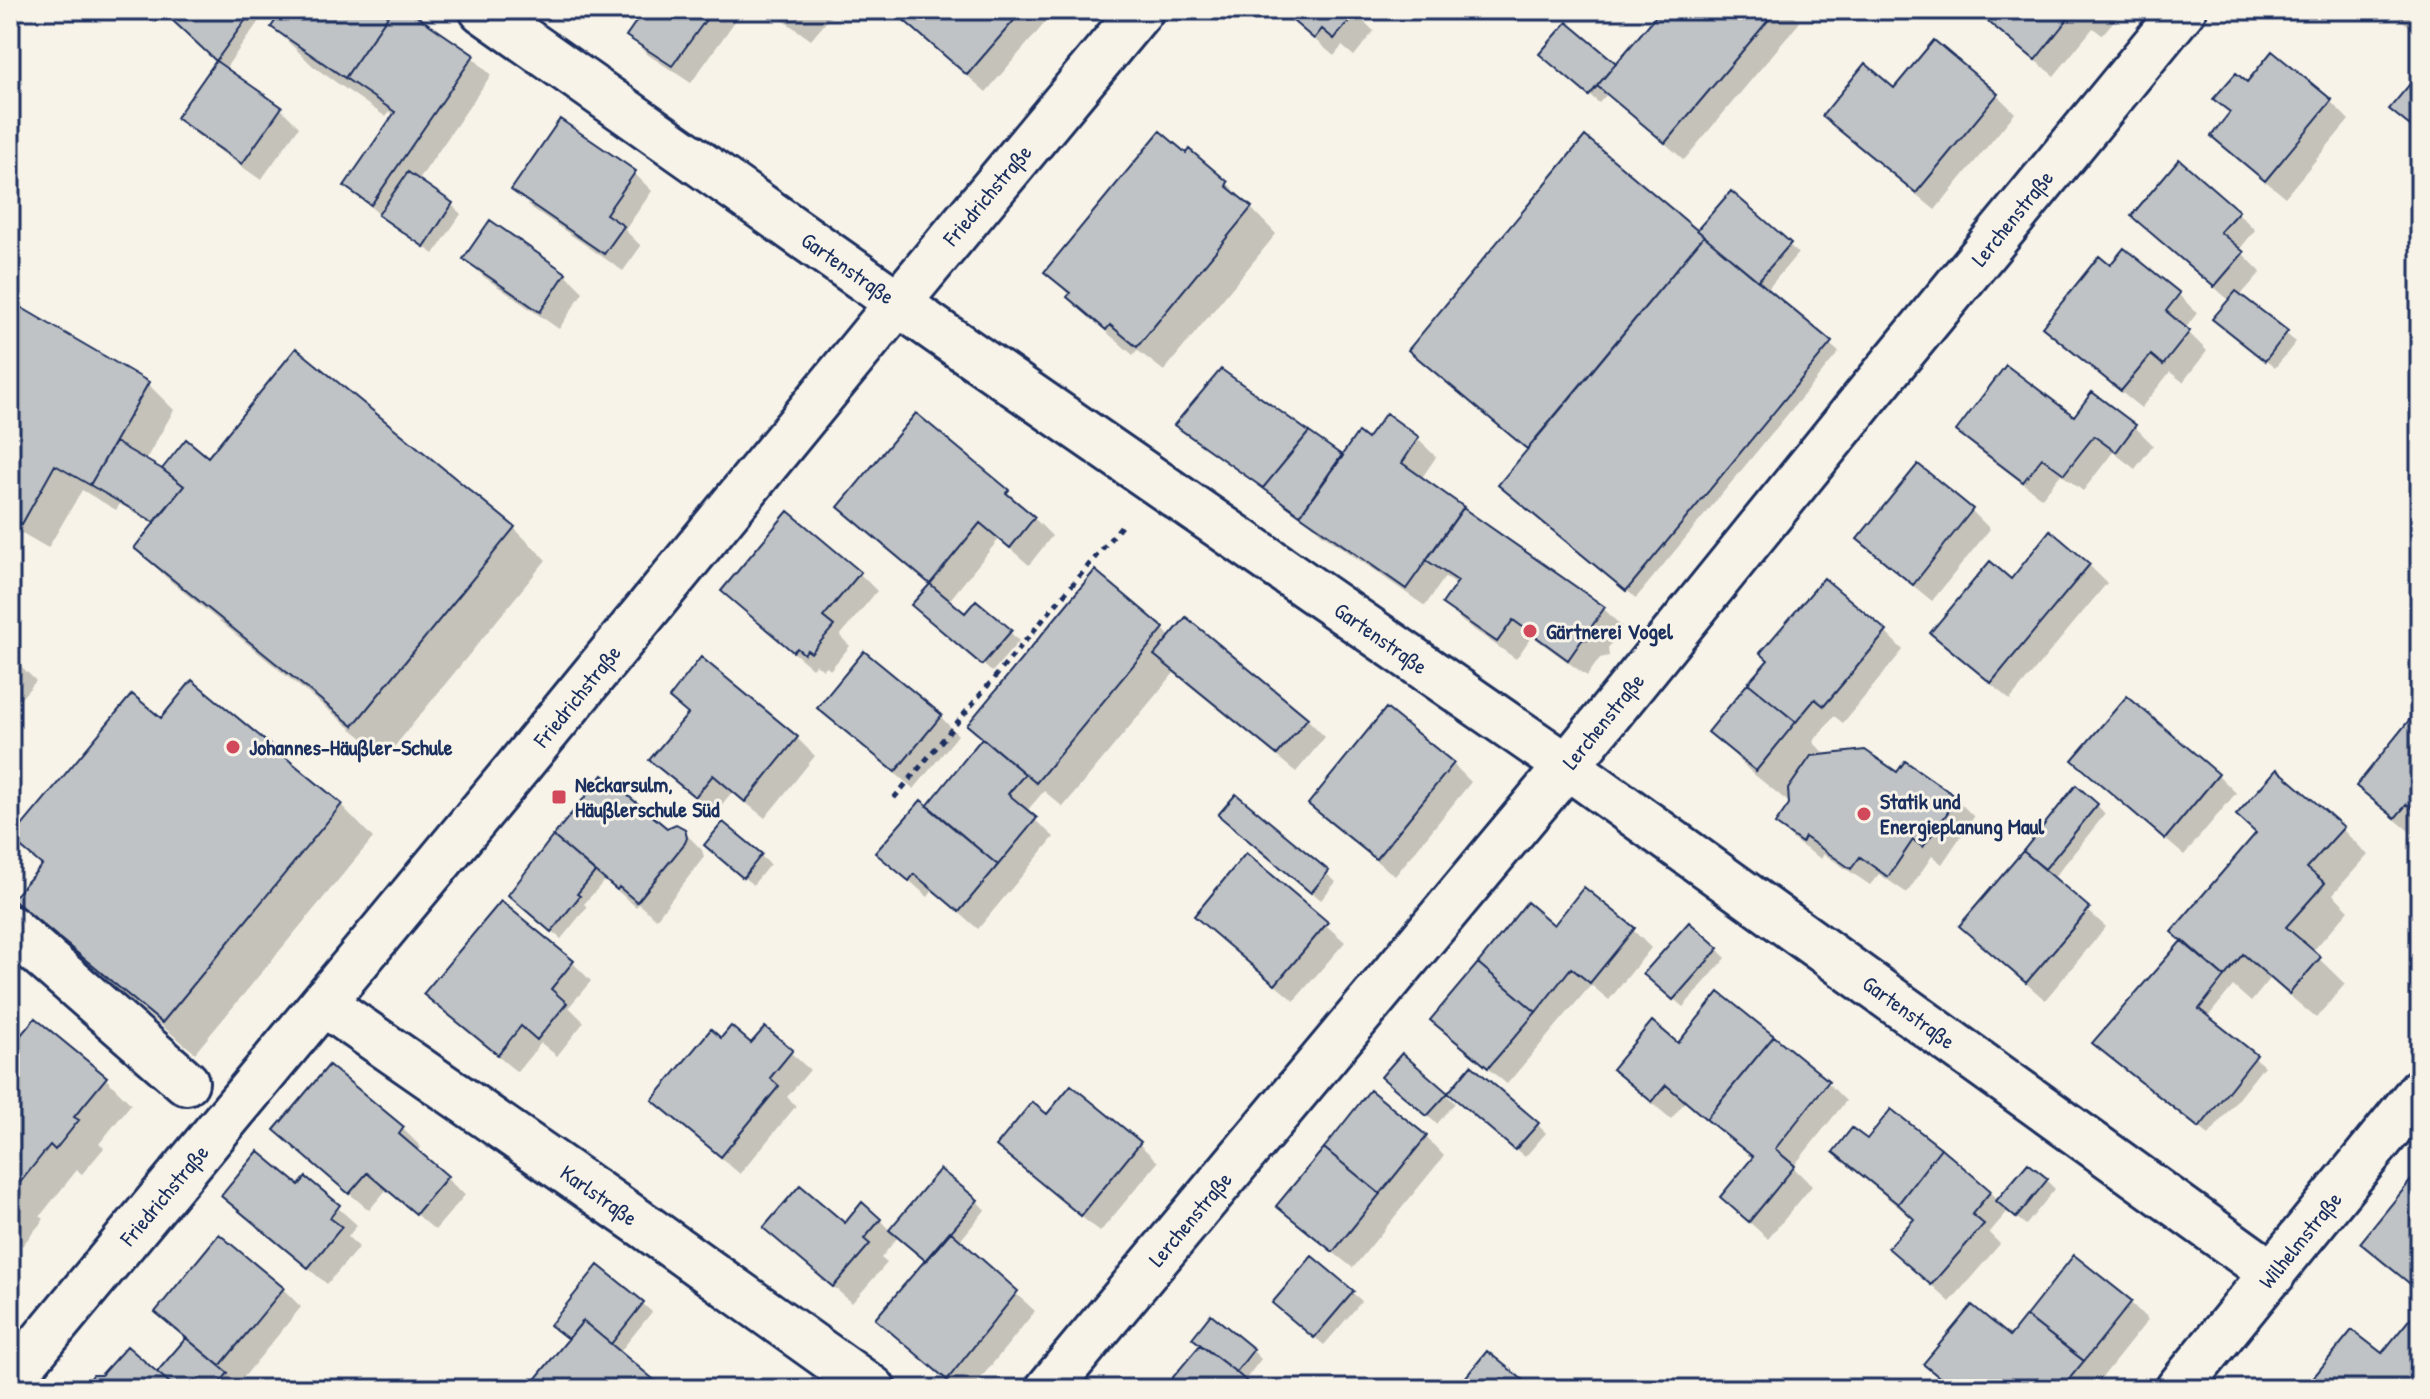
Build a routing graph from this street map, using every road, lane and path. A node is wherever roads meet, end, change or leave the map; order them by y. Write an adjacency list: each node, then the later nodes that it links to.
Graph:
1 (482, 10): 4 (street, Gartenstraße)
2 (1141, 10): 4 (street, Friedrichstraße)
3 (2183, 10): 6 (street, Lerchenstraße)
4 (898, 303): 5 (street, Gartenstraße); 9 (street, Friedrichstraße)
5 (1157, 484): 6 (street, Gartenstraße); 7 (path)
6 (1567, 766): 12 (street, Gartenstraße); 14 (street, Lerchenstraße)
7 (894, 798)
8 (10, 928): 10 (street)
9 (323, 1003): 13 (street, Friedrichstraße); 15 (street, Karlstraße)
10 (186, 1082)
11 (2420, 1091): 12 (street, Wilhelmstraße)
12 (2273, 1274): 16 (street, Wilhelmstraße)
13 (10, 1380)
14 (1051, 1388)
15 (873, 1389)
16 (2178, 1389)

